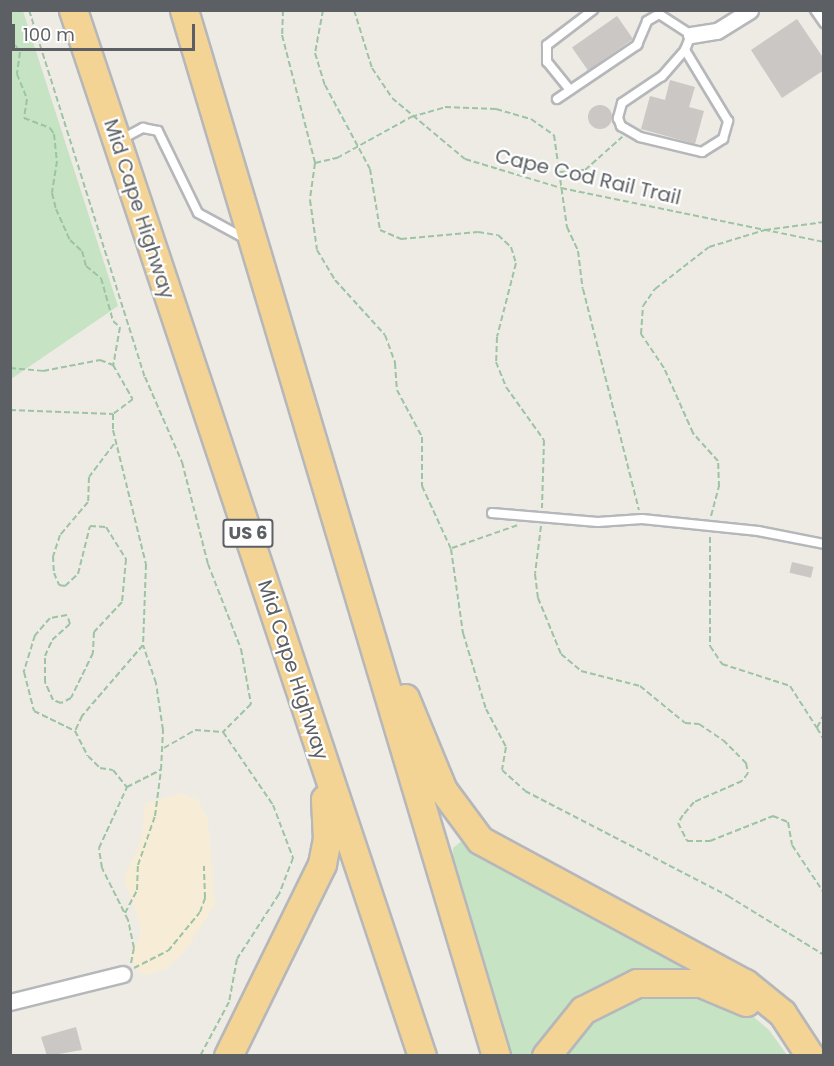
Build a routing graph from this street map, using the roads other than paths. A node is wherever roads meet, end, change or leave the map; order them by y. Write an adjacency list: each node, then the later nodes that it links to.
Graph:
1 (73, 10): 12 (highway, Mid Cape Highway / US 6)
2 (184, 10): 13 (highway)
3 (593, 10): 10 (lane)
4 (750, 10): 8 (street)
5 (815, 10): 7 (lane)
6 (649, 13): 8 (lane); 10 (lane)
7 (824, 23)
8 (691, 35): 9 (lane)
9 (686, 50): 9 (lane)
10 (570, 90): 11 (lane)
11 (557, 99)
12 (117, 141): 13 (lane); 17 (highway, Mid Cape Highway / US 6)
13 (253, 238): 14 (highway)
14 (332, 510): 22 (highway); 25 (highway)
15 (492, 513): 16 (lane)
16 (824, 544)
17 (319, 750): 20 (highway); 21 (highway, Mid Cape Highway / US 6)
18 (127, 972): 19 (street)
19 (10, 1002)
20 (228, 1056)
21 (422, 1056)
22 (496, 1056)
23 (546, 1056): 24 (highway)
24 (794, 1056)
25 (810, 1056)

